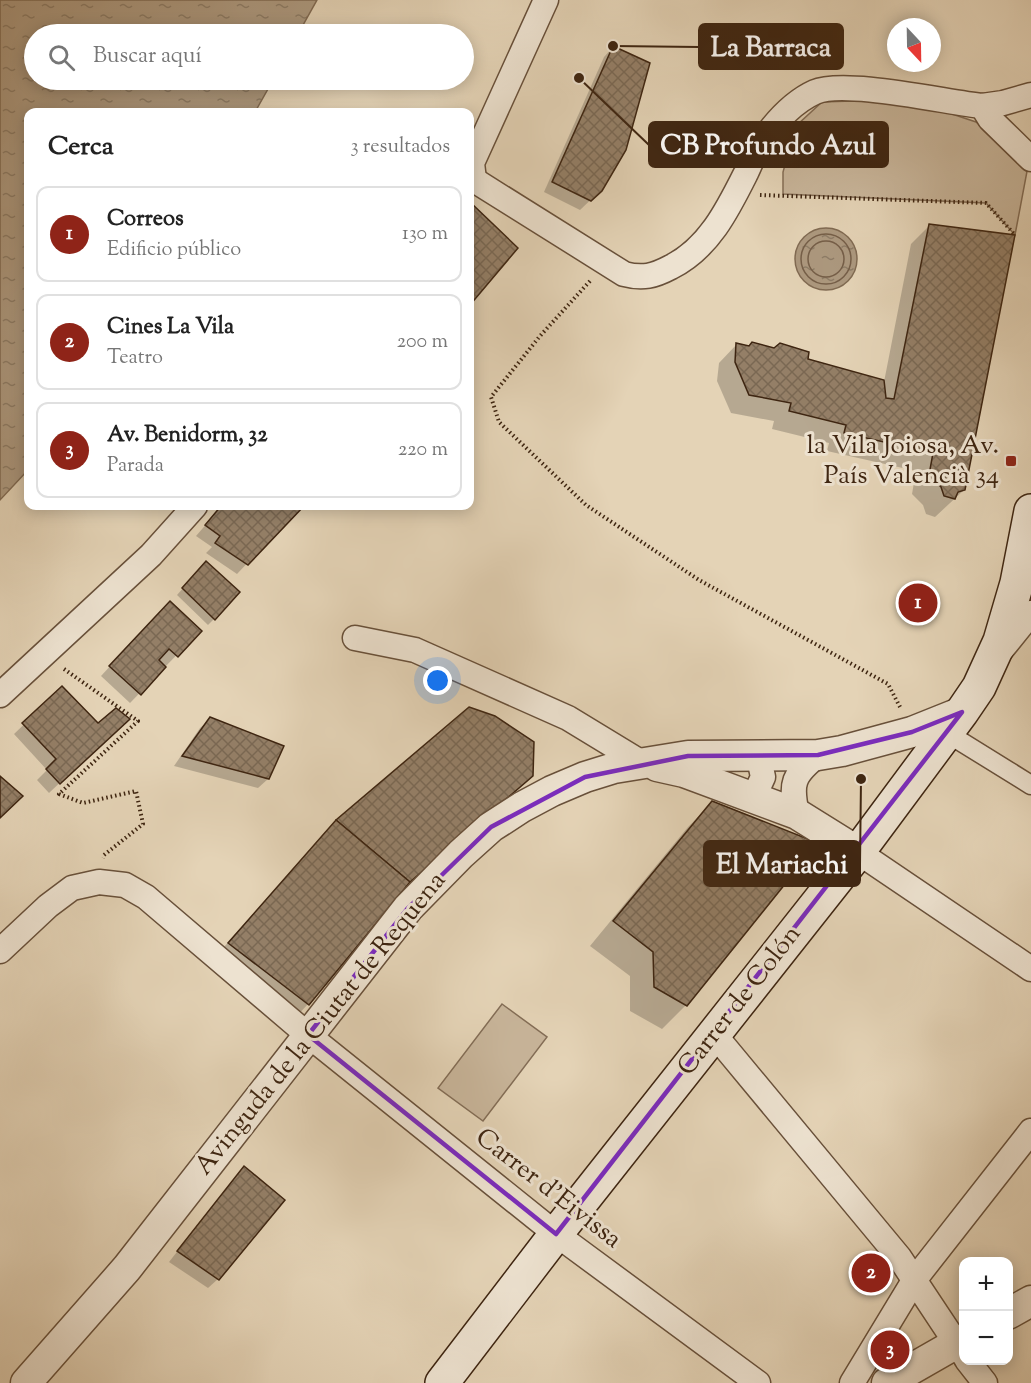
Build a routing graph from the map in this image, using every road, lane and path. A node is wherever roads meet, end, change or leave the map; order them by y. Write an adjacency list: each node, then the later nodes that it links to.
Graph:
1 (546, 0): 4 (street)
2 (1031, 95): 3 (street)
3 (982, 106): 5 (street); 7 (street)
4 (474, 159)
5 (1031, 159)
6 (474, 181): 9 (street)
7 (735, 195): 8 (path); 9 (street)
8 (1015, 235)
9 (606, 264): 18 (path)
10 (191, 510): 14 (street)
11 (1031, 511): 15 (main road)
12 (1031, 613): 15 (street, Carrer de Colón)
13 (355, 638): 21 (street)
14 (45, 655): 16 (street); 26 (path)
15 (992, 663): 17 (main road, Carrer de Colón)
16 (0, 695)
17 (955, 723): 18 (street, Avinguda de la Ciutat de Requena); 22 (street); 25 (main road, Carrer de Colón)
18 (912, 732): 19 (street, Avinguda de la Ciutat de Requena)
19 (818, 755): 20 (street, Avinguda de la Ciutat de Requena); 24 (street)
20 (753, 756): 21 (street, Avinguda de la Ciutat de Requena); 23 (street)
21 (642, 763): 23 (street); 30 (street, Avinguda de la Ciutat de Requena)
22 (1031, 785)
23 (748, 796): 24 (street)
24 (797, 814): 25 (street)
25 (858, 852): 28 (street); 29 (main road, Carrer de Colón)
26 (99, 882): 27 (street); 30 (street, Carrer d'Eivissa)
27 (0, 951)
28 (1031, 969)
29 (714, 1034): 32 (main road, Carrer de Colón); 33 (street)
30 (308, 1035): 32 (street, Carrer d'Eivissa); 39 (street, Avinguda de la Ciutat de Requena)
31 (1031, 1131): 33 (street)
32 (556, 1234): 40 (main road, Carrer de Colón); 41 (street, Carrer d'Eivissa)
33 (915, 1279): 36 (street); 42 (street)
34 (1031, 1301): 35 (street)
35 (1013, 1311)
36 (959, 1345)
37 (959, 1350): 43 (street)
38 (973, 1365): 44 (street)
39 (26, 1383)
40 (442, 1383)
41 (758, 1383)
42 (852, 1383)
43 (887, 1383)
44 (985, 1383)

